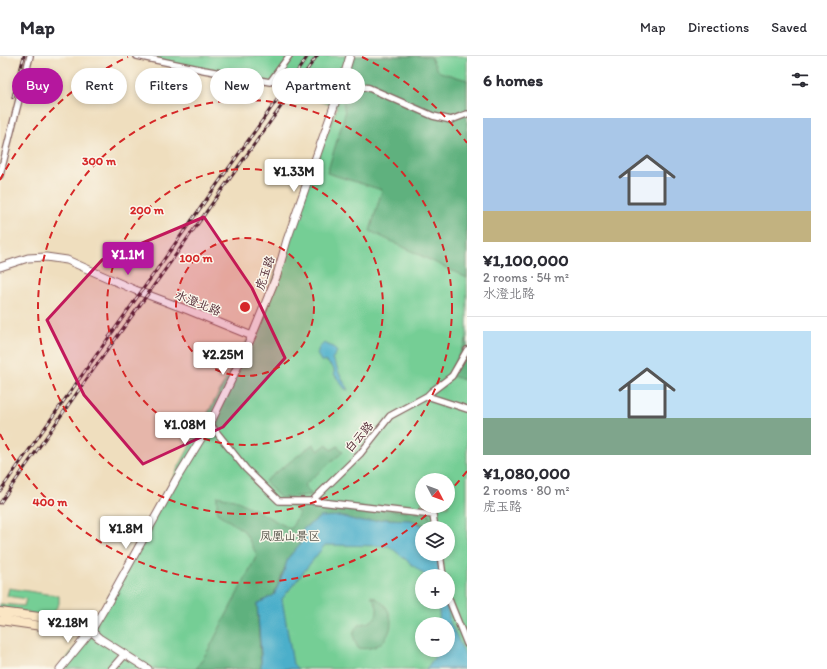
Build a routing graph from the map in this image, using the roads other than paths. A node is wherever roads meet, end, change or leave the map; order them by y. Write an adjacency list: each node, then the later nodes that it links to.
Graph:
1 (30, 56): 9 (street)
2 (137, 56): 3 (street)
3 (289, 56)
4 (350, 56): 5 (street, 虎玉路)
5 (346, 68)
6 (365, 87): 8 (street)
7 (335, 104): 11 (street, 虎玉路)
8 (467, 114)
9 (0, 175)
10 (0, 266): 11 (street, 水澄北路)
11 (252, 336): 15 (street, 虎玉路)
12 (467, 350): 13 (street, 白云路)
13 (427, 396): 14 (street); 16 (street, 白云路)
14 (467, 409)
15 (210, 424): 16 (street); 21 (street, 虎玉路)
16 (312, 501): 17 (street)
17 (434, 521)
18 (453, 609): 22 (street)
19 (0, 612): 21 (main road)
20 (0, 620): 21 (main road)
21 (91, 631): 23 (street); 24 (street, 虎玉路)
22 (467, 644)
23 (124, 654): 25 (street); 26 (street)
24 (60, 669)
25 (112, 669)
26 (148, 669)

